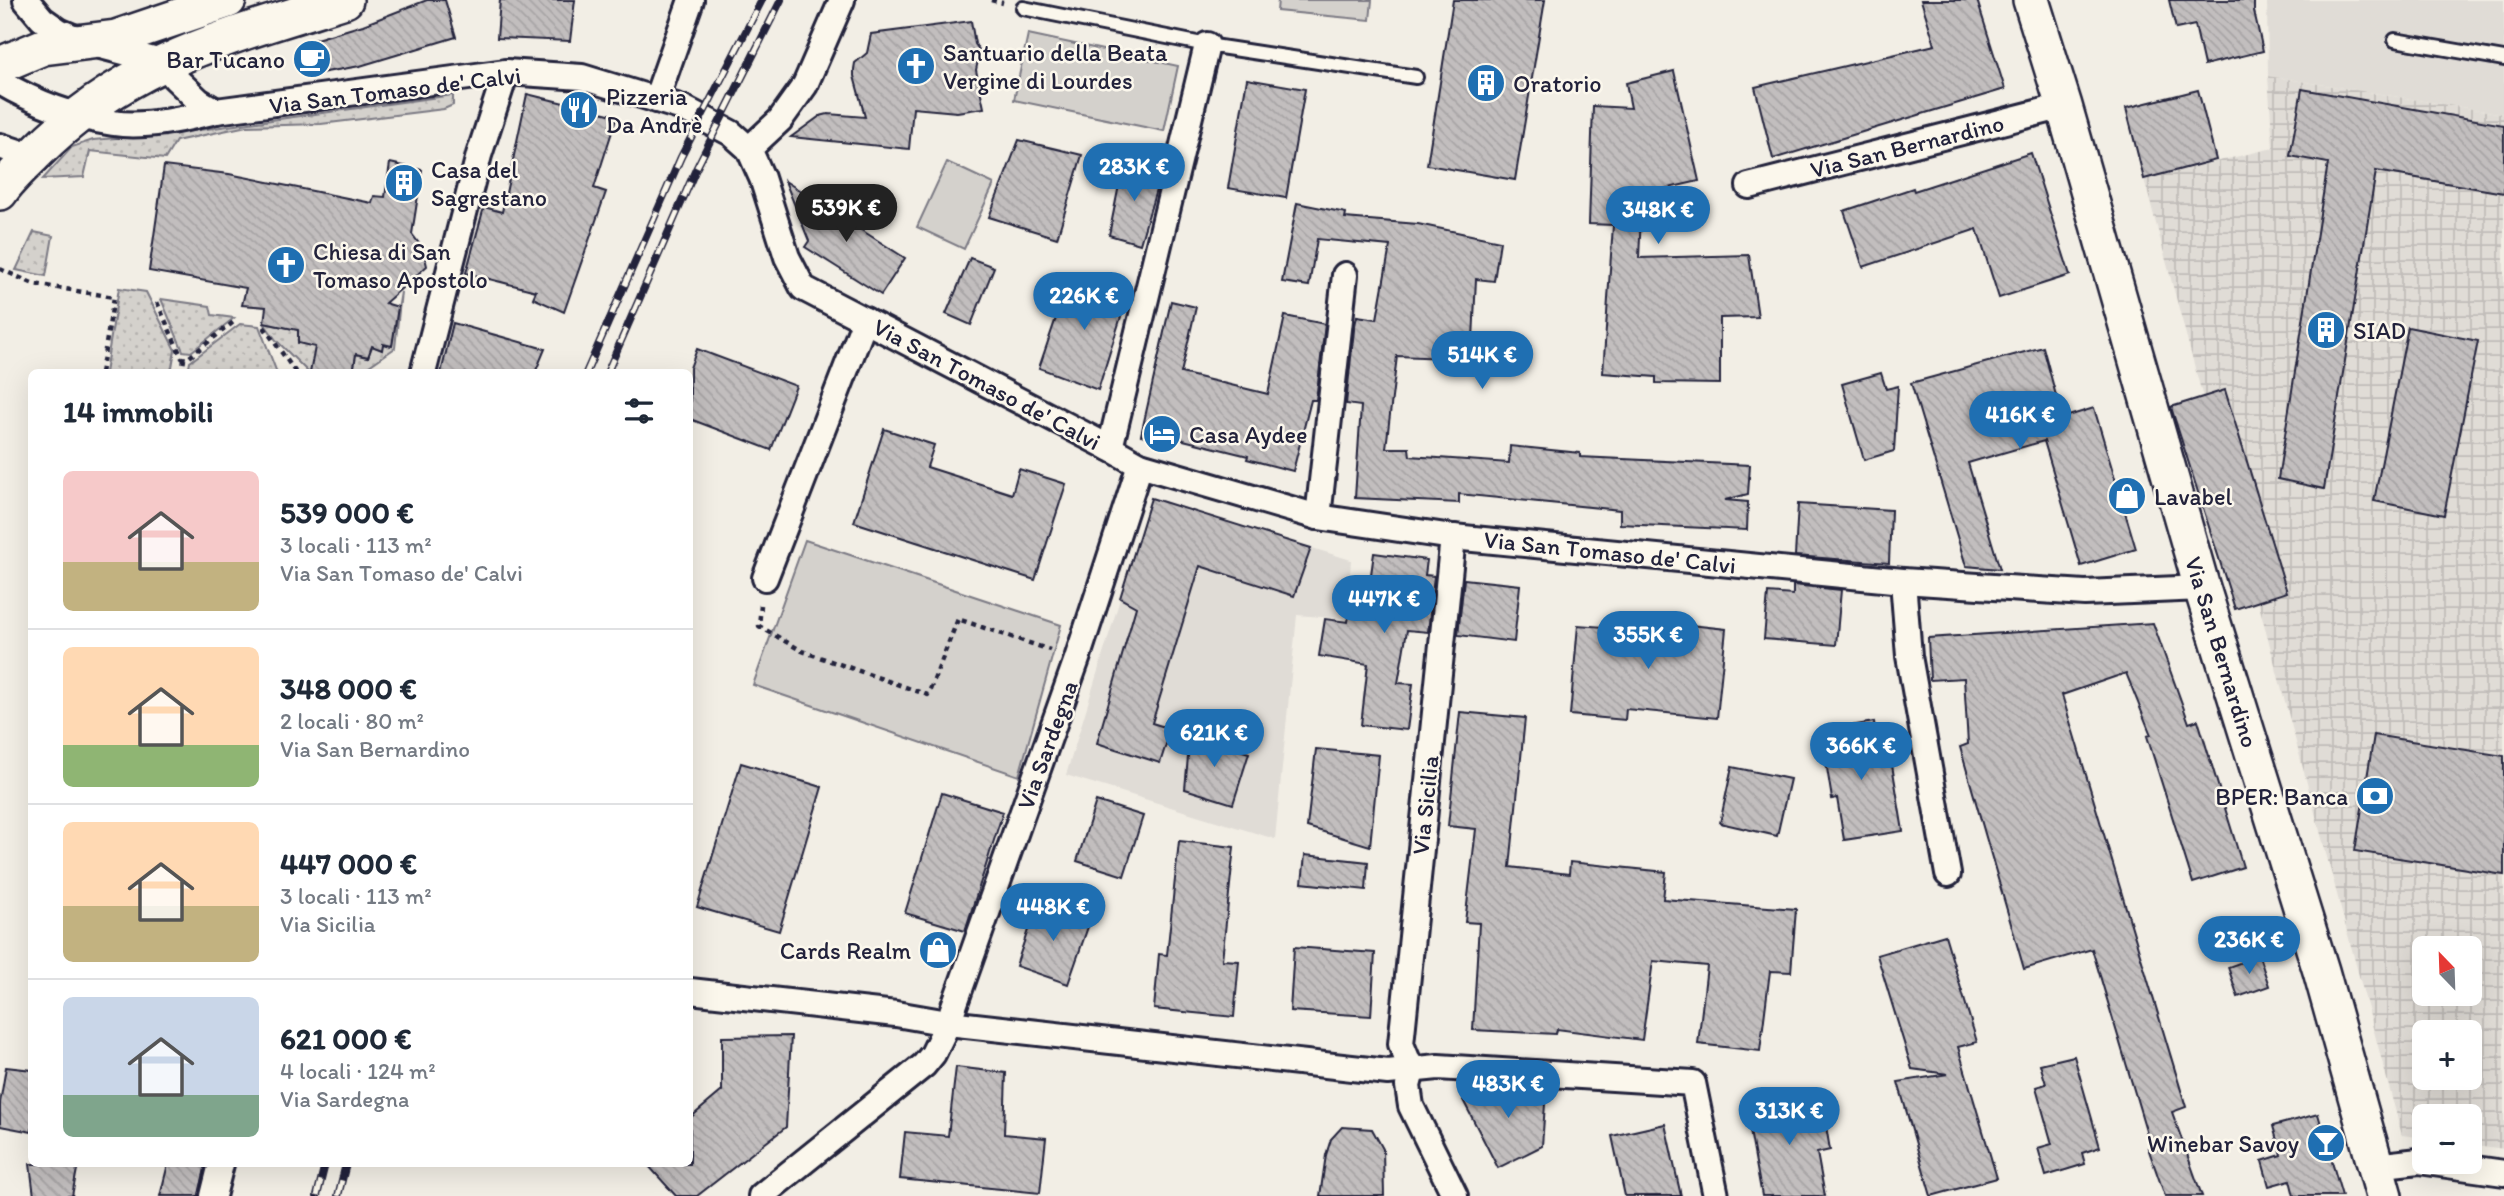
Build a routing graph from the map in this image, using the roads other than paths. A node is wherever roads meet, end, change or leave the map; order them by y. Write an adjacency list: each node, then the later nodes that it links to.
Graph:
1 (26, 0): 9 (street)
2 (228, 0): 9 (main road)
3 (345, 0): 12 (main road)
4 (691, 0): 17 (street)
5 (842, 0): 22 (street)
6 (2031, 0): 18 (main road, Via San Bernardino)
7 (1023, 8): 10 (lane)
8 (2395, 40): 11 (lane)
9 (85, 42): 12 (street); 13 (main road)
10 (1207, 45): 15 (lane); 29 (street, Via San Tomaso de' Calvi)
11 (2504, 59)
12 (162, 62): 19 (street); 20 (main road)
13 (0, 65)
14 (506, 72): 17 (street, Via San Tomaso de' Calvi); 19 (street, Via San Tomaso de' Calvi); 28 (street)
15 (1416, 77)
16 (0, 82): 20 (street, Via San Tomaso de' Calvi)
17 (656, 100): 22 (street, Via San Tomaso de' Calvi)
18 (2064, 106): 24 (street, Via San Bernardino); 35 (main road, Via San Bernardino)
19 (216, 111): 20 (street, Via San Tomaso de' Calvi)
20 (76, 115): 23 (main road)
21 (0, 146): 23 (street)
22 (749, 149): 27 (street, Via San Tomaso de' Calvi)
23 (33, 157): 25 (main road)
24 (1749, 186)
25 (0, 192)
26 (1345, 275): 31 (street)
27 (865, 320): 29 (street, Via San Tomaso de' Calvi); 33 (street, Via San Tomaso de' Calvi)
28 (424, 369)
29 (1110, 448): 30 (street, Via San Tomaso de' Calvi)
30 (1140, 466): 31 (street, Via San Tomaso de' Calvi); 38 (street, Via Sardegna)
31 (1318, 517): 32 (street, Via San Tomaso de' Calvi)
32 (1453, 537): 34 (street, Via San Tomaso de' Calvi); 39 (street, Via Sicilia)
33 (765, 578)
34 (1903, 581): 35 (street, Via San Tomaso de' Calvi); 36 (street)
35 (2202, 588): 42 (main road, Via San Bernardino)
36 (1948, 874)
37 (693, 991): 38 (street)
38 (948, 1023): 39 (street); 44 (street, Via Sardegna)
39 (1412, 1071): 45 (street, Via Sicilia); 46 (street)
40 (220, 1167): 43 (street)
41 (2504, 1173): 42 (street)
42 (2380, 1181)
43 (213, 1196)
44 (761, 1196)
45 (1455, 1196)
46 (1716, 1196)

